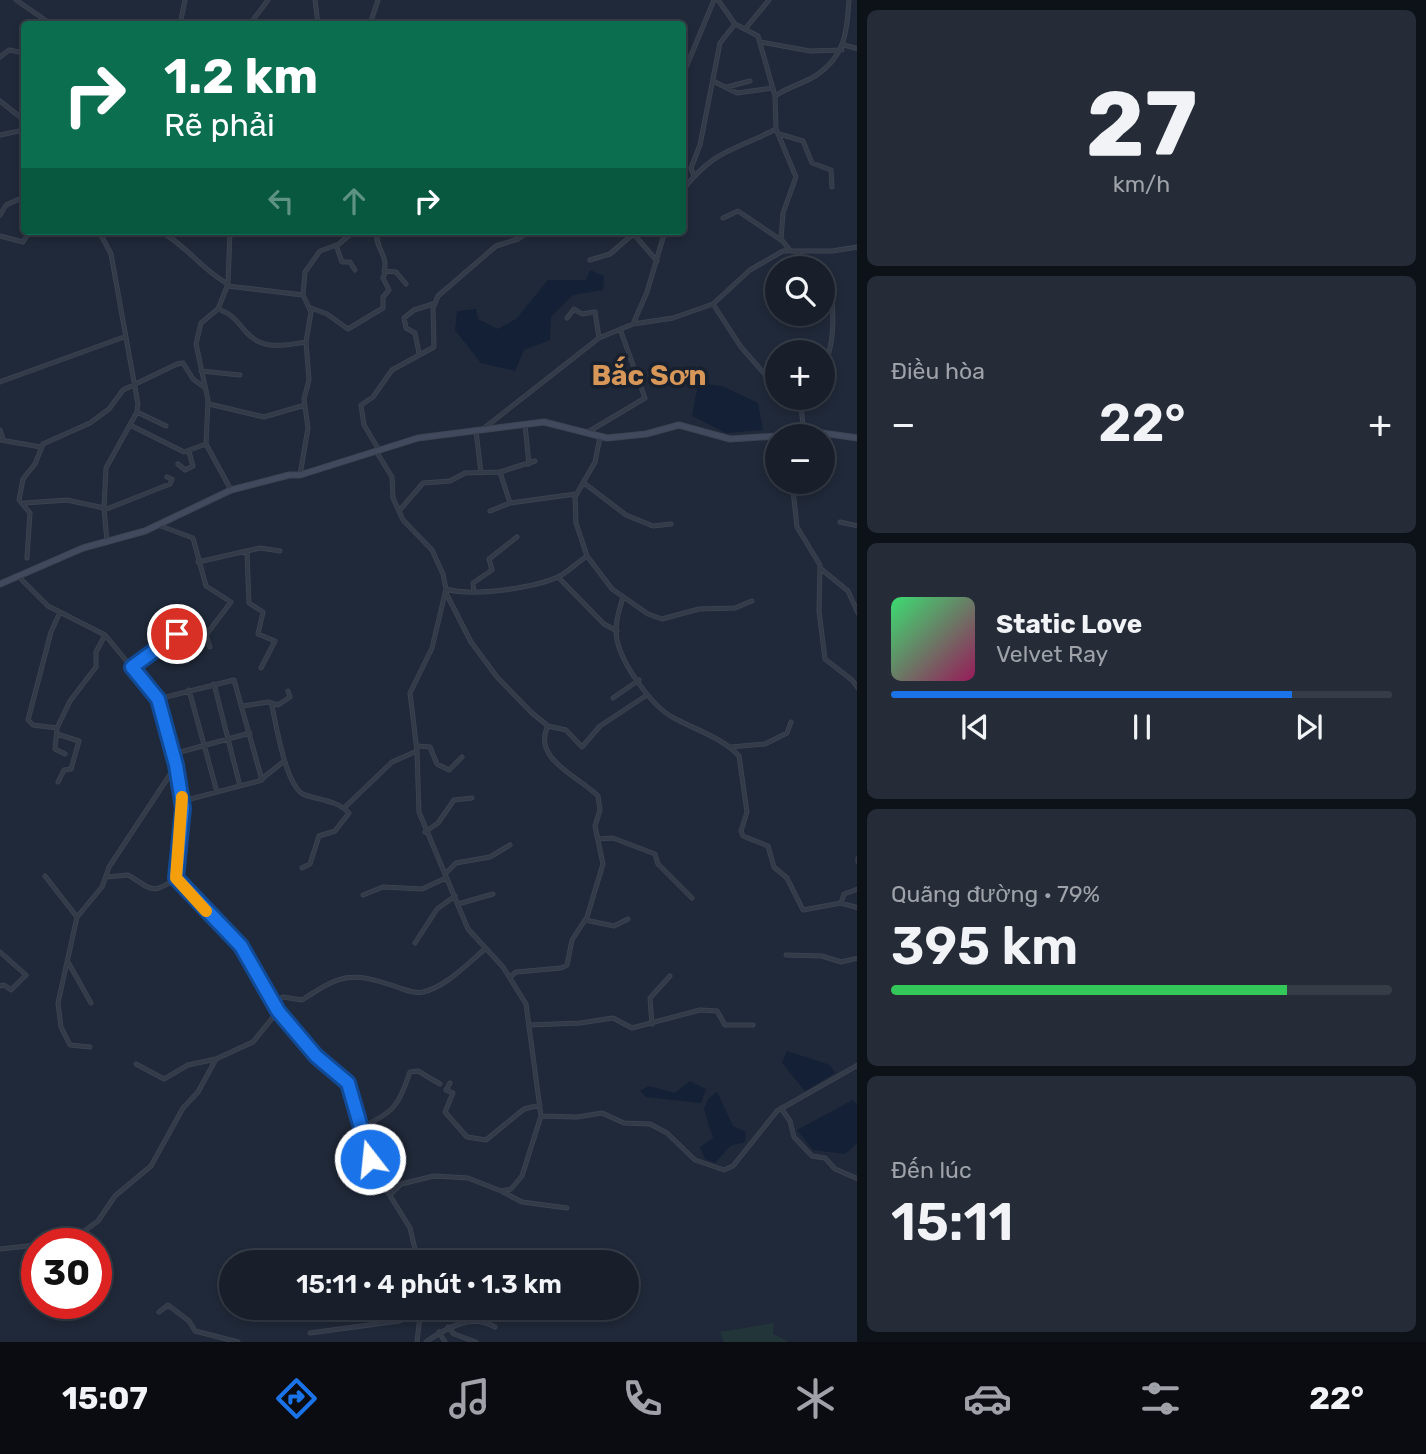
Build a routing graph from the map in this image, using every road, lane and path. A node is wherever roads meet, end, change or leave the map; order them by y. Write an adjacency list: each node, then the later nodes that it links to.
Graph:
1 (16, 0): 9 (street)
2 (185, 0): 10 (street)
3 (268, 0): 11 (street)
4 (315, 0): 12 (street)
5 (378, 0): 13 (street)
6 (716, 0): 14 (street); 22 (street)
7 (769, 0): 15 (street)
8 (849, 0): 17 (street)
9 (47, 21)
10 (181, 21)
11 (252, 21)
12 (318, 21)
13 (371, 21)
14 (735, 24): 15 (street); 23 (street)
15 (746, 29): 16 (street)
16 (760, 42): 19 (street); 26 (street)
17 (844, 45): 18 (street); 19 (street)
18 (857, 49)
19 (842, 50): 27 (street)
20 (21, 52): 21 (street)
21 (0, 57)
22 (686, 68)
23 (712, 81): 25 (street); 33 (street)
24 (750, 81): 25 (street)
25 (727, 87): 26 (street)
26 (773, 88): 27 (street)
27 (775, 96): 31 (street)
28 (0, 101): 29 (street)
29 (21, 118)
30 (21, 131): 32 (street)
31 (778, 131): 33 (street); 35 (street); 50 (street)
32 (0, 135)
33 (694, 176): 34 (street)
34 (686, 186)
35 (832, 187)
36 (21, 198): 37 (street)
37 (0, 215)
38 (723, 218): 50 (street)
39 (27, 235): 49 (street)
40 (102, 235): 70 (street)
41 (167, 235): 61 (street)
42 (230, 235): 61 (street)
43 (349, 235): 51 (street)
44 (377, 235): 59 (street)
45 (524, 235): 63 (street)
46 (630, 235): 56 (street)
47 (634, 235): 57 (street)
48 (665, 235): 57 (street)
49 (0, 236)
50 (782, 242): 53 (street)
51 (336, 245): 58 (street); 62 (street)
52 (857, 247): 54 (street)
53 (789, 249): 54 (street); 64 (street)
54 (796, 251): 55 (street)
55 (803, 256)
56 (590, 260)
57 (657, 261): 68 (street)
58 (355, 270)
59 (385, 272): 60 (street); 65 (street)
60 (406, 284)
61 (228, 285): 62 (street); 66 (street)
62 (303, 295): 65 (street)
63 (433, 304): 73 (street); 73 (street)
64 (713, 304): 68 (street); 75 (street)
65 (309, 307): 72 (street)
66 (218, 309): 72 (street); 74 (street)
67 (567, 318): 71 (street)
68 (633, 324): 69 (street)
69 (620, 329): 71 (street); 88 (street)
70 (124, 337): 77 (street); 78 (street)
71 (599, 338): 87 (street)
72 (306, 342): 81 (street)
73 (419, 353): 96 (street)
74 (201, 371): 76 (street); 79 (street)
75 (765, 374)
76 (240, 375)
77 (0, 382)
78 (133, 385): 79 (street); 82 (street); 95 (street)
79 (204, 387): 80 (street)
80 (208, 404): 81 (street); 94 (street)
81 (305, 405): 103 (street)
82 (137, 412): 83 (street); 84 (street)
83 (130, 425): 97 (street); 111 (street)
84 (166, 425)
85 (525, 425): 87 (street); 88 (street); 100 (street)
86 (0, 430): 93 (street)
87 (479, 430): 96 (street); 101 (street)
88 (587, 434): 90 (street)
89 (835, 435): 92 (street)
90 (600, 437): 91 (street); 105 (street)
91 (765, 437)
92 (857, 438)
93 (1, 440): 95 (street)
94 (206, 444): 97 (street); 106 (street)
95 (41, 447): 109 (street)
96 (377, 451): 103 (street); 112 (street)
97 (189, 452): 99 (street)
98 (535, 461): 100 (street)
99 (178, 464)
100 (529, 464): 102 (street)
101 (481, 472): 102 (street); 112 (street)
102 (500, 472): 110 (street)
103 (299, 475): 106 (street)
104 (167, 477): 111 (street)
105 (584, 483): 107 (street); 115 (street)
106 (231, 490): 116 (street)
107 (576, 494): 110 (street); 122 (street)
108 (793, 494): 125 (street)
109 (25, 503): 111 (street); 123 (street)
110 (510, 503): 113 (street)
111 (104, 509): 119 (street)
112 (399, 511): 129 (street)
113 (490, 511)
114 (840, 522): 117 (street)
115 (671, 524)
116 (158, 525): 119 (street); 124 (street)
117 (857, 526)
118 (517, 537): 130 (street)
119 (107, 541): 126 (street)
120 (280, 551): 121 (street)
121 (247, 553): 124 (street); 142 (street)
122 (587, 556): 127 (street); 131 (street)
123 (27, 558)
124 (198, 562): 139 (street)
125 (820, 568): 134 (street); 145 (street)
126 (19, 577): 128 (street); 133 (street)
127 (558, 577): 130 (street); 136 (street)
128 (0, 584)
129 (446, 591): 130 (street); 154 (street); 160 (street)
130 (474, 592)
131 (623, 597): 132 (street); 136 (street)
132 (752, 601)
133 (60, 612): 137 (street); 155 (street)
134 (857, 613)
135 (181, 626): 138 (street)
136 (617, 631): 143 (street)
137 (105, 635): 141 (street); 155 (street)
138 (165, 644): 140 (street); 141 (street)
139 (210, 647)
140 (187, 661)
141 (132, 667): 150 (street)
142 (261, 668)
143 (639, 680): 148 (street); 149 (street)
144 (214, 684): 146 (street); 151 (street); 158 (street)
145 (857, 688)
146 (189, 690): 150 (street); 159 (street)
147 (288, 691): 152 (street)
148 (647, 695): 154 (street); 161 (street)
149 (612, 698)
150 (158, 699): 164 (street)
151 (243, 706): 152 (street); 156 (street)
152 (272, 706): 166 (street)
153 (791, 722): 161 (street)
154 (548, 726): 176 (street)
155 (57, 728): 157 (street)
156 (250, 733): 158 (street); 168 (street)
157 (57, 734): 163 (street); 169 (street)
158 (228, 739): 159 (street); 170 (street)
159 (204, 746): 164 (street); 171 (street)
160 (417, 746): 162 (street); 165 (street)
161 (729, 748): 188 (street)
162 (418, 751): 174 (street); 175 (street)
163 (65, 754)
164 (173, 754): 167 (street)
165 (462, 757)
166 (283, 762): 168 (street); 174 (street)
167 (176, 765): 173 (street); 181 (street)
168 (262, 780): 170 (street)
169 (58, 782)
170 (240, 786): 171 (street)
171 (217, 792): 173 (street)
172 (472, 798): 175 (street)
173 (183, 801): 182 (street)
174 (344, 808): 178 (street)
175 (425, 832): 180 (street)
176 (598, 839): 187 (street); 193 (street)
177 (510, 845): 180 (street)
178 (302, 868)
179 (45, 876): 191 (street)
180 (445, 876): 185 (street); 186 (street)
181 (106, 877): 182 (street); 191 (street)
182 (176, 878): 204 (street)
183 (857, 888): 188 (street)
184 (493, 894): 189 (street)
185 (363, 895)
186 (455, 897): 189 (street); 194 (street)
187 (692, 898)
188 (841, 903): 190 (street)
189 (458, 904): 195 (street)
190 (857, 908)
191 (77, 917): 199 (street)
192 (628, 919): 193 (street)
193 (585, 920): 201 (street)
194 (415, 943)
195 (485, 949): 201 (street); 204 (street)
196 (0, 952): 202 (street)
197 (786, 955): 198 (street)
198 (857, 958)
199 (68, 962): 203 (street); 209 (street)
200 (670, 976): 206 (street)
201 (510, 977): 207 (street)
202 (0, 986)
203 (91, 1003)
204 (273, 1003): 205 (street)
205 (278, 1011): 210 (street); 218 (street)
206 (652, 1024): 207 (street); 208 (street)
207 (530, 1025): 215 (street)
208 (753, 1025)
209 (90, 1047)
210 (216, 1059): 211 (street); 223 (street)
211 (136, 1064)
212 (857, 1065): 216 (street)
213 (450, 1083): 215 (street)
214 (440, 1084): 218 (street)
215 (540, 1105): 217 (street)
216 (781, 1108): 217 (street); 219 (street)
217 (541, 1116): 220 (street)
218 (361, 1127): 221 (street)
219 (857, 1179)
220 (501, 1191): 221 (street); 222 (street)
221 (390, 1195): 226 (street)
222 (567, 1208)
223 (90, 1228)
224 (21, 1247): 225 (street)
225 (0, 1249)
226 (415, 1250)
227 (159, 1312): 234 (street)
228 (402, 1320): 233 (street)
229 (419, 1320): 235 (street)
230 (448, 1327): 231 (street); 232 (street); 238 (street)
231 (495, 1327)
232 (439, 1332): 236 (street); 237 (street)
233 (310, 1334)
234 (238, 1342)
235 (417, 1342)
236 (426, 1342)
237 (445, 1342)
238 (475, 1342)

